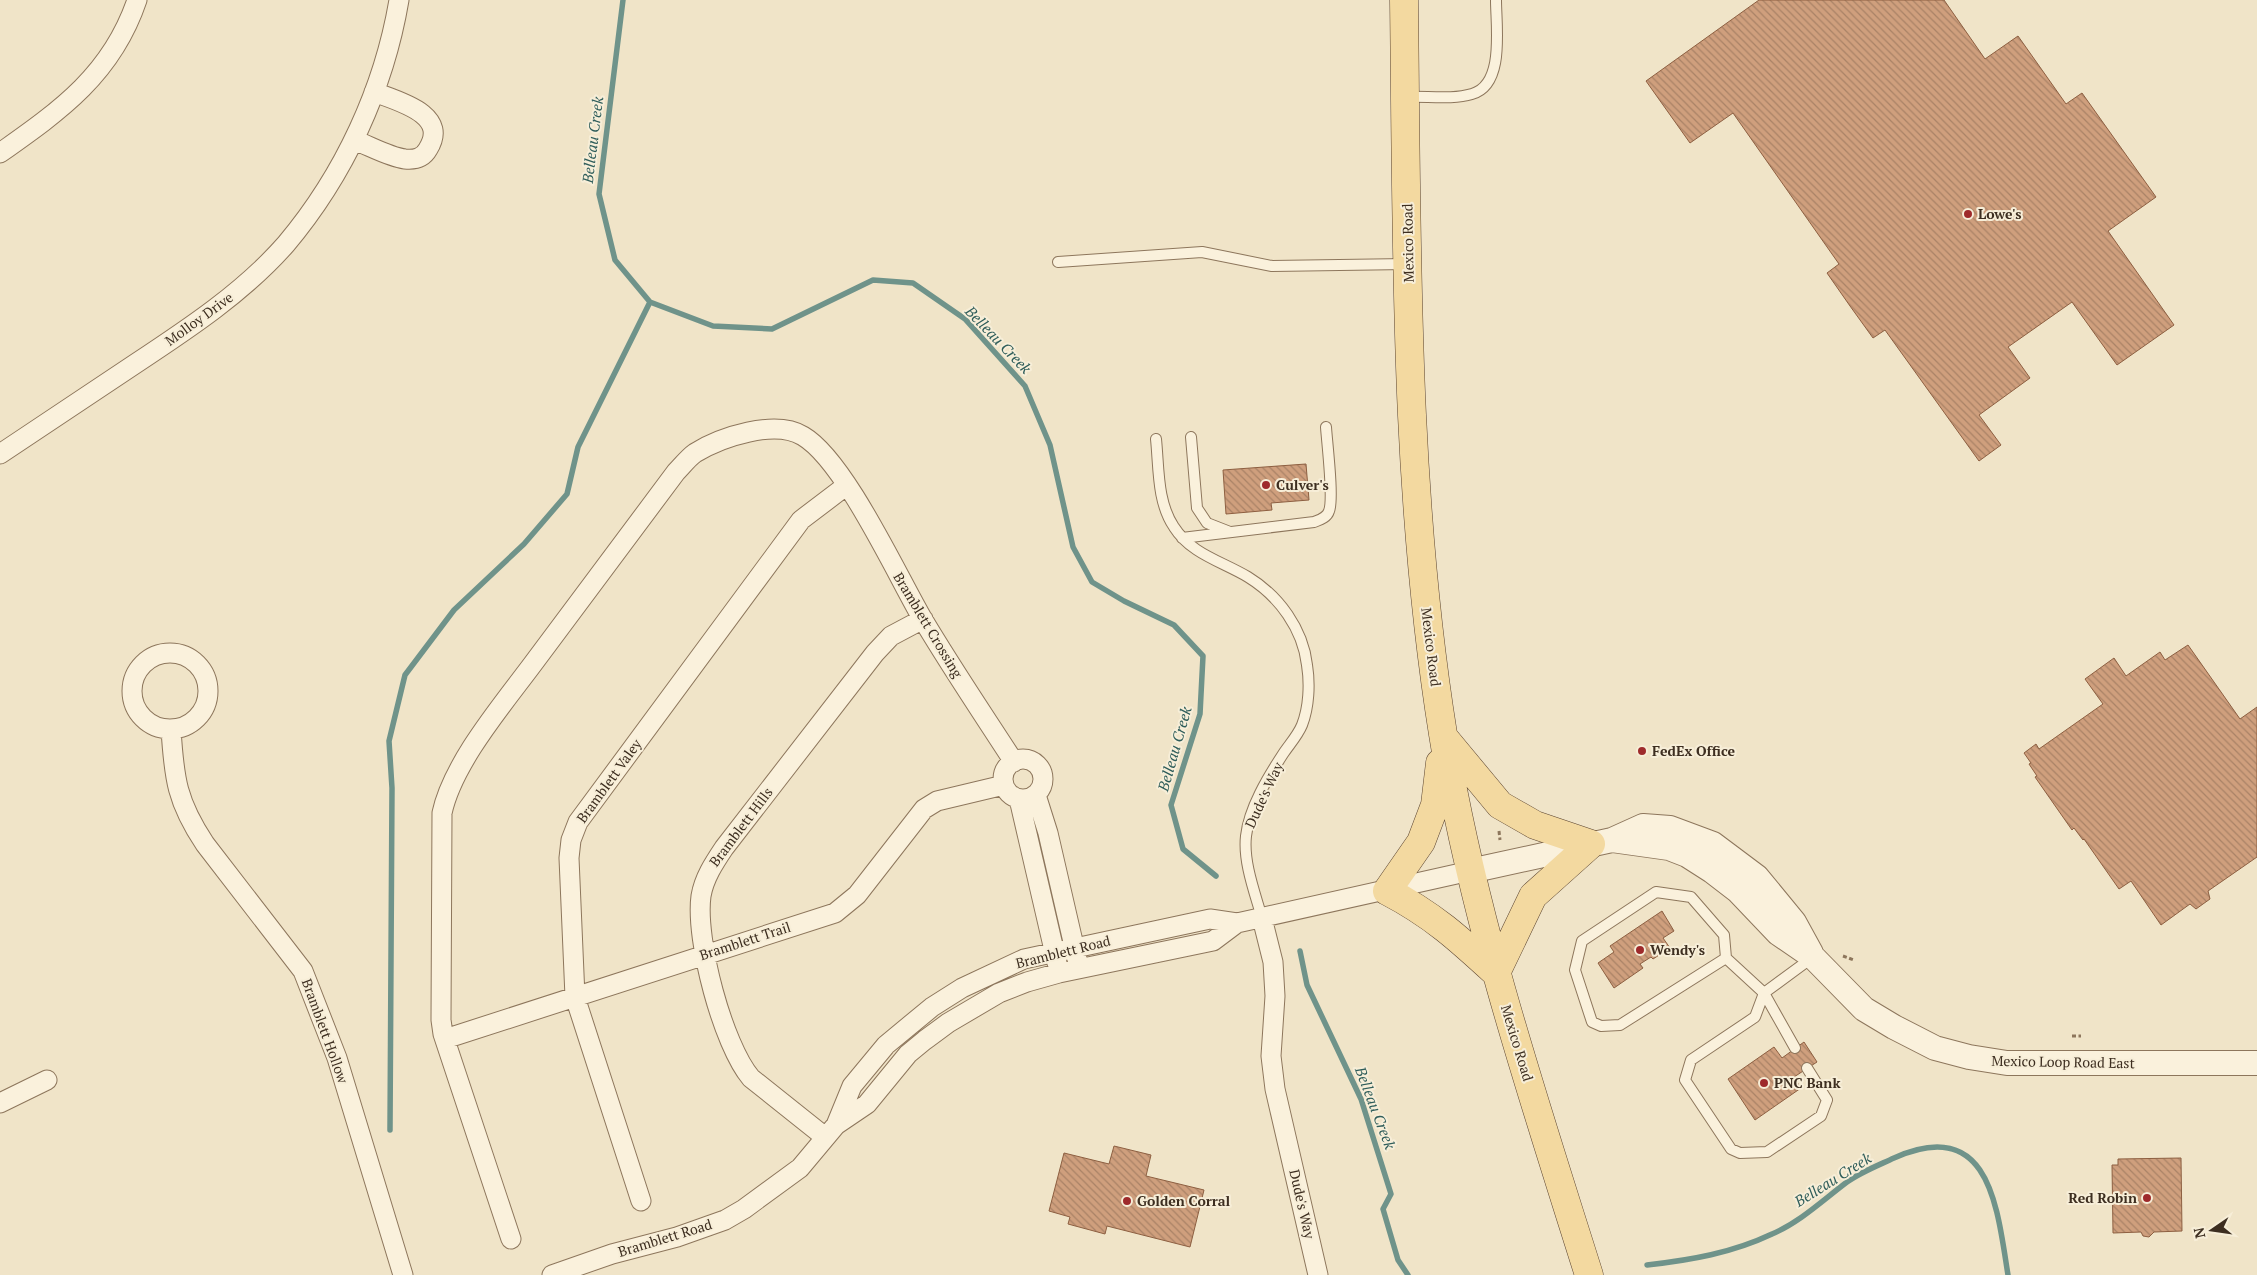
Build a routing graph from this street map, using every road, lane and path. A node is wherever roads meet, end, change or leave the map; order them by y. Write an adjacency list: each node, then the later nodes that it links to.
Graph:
1 (137, 0): 8 (street)
2 (399, 0): 5 (street, Molloy Drive)
3 (1404, 0): 6 (main road, Mexico Road)
4 (1496, 0): 6 (lane)
5 (374, 92): 7 (street, Molloy Drive); 7 (street)
6 (1405, 97): 10 (main road, Mexico Road)
7 (354, 140): 14 (street, Molloy Drive)
8 (0, 153)
9 (1058, 262): 10 (lane)
10 (1408, 264): 20 (main road, Mexico Road)
11 (1326, 427): 16 (lane)
12 (1191, 436): 16 (lane)
13 (1156, 439): 17 (lane, Dude's Way)
14 (0, 454)
15 (847, 485): 18 (street, Bramblett Crossing); 40 (street, Bramblett Valey); 43 (street, Bramblett Crossing)
16 (1231, 532): 17 (lane)
17 (1182, 538): 27 (lane, Dude's Way)
18 (923, 619): 21 (street, Bramblett Crossing); 32 (street, Bramblett Hills)
19 (171, 729): 19 (street); 52 (street, Bramblett Hollow)
20 (1444, 737): 24 (main road); 25 (main road, Mexico Road); 26 (main road)
21 (1014, 762): 22 (street); 23 (street)
22 (1004, 785): 23 (street); 32 (street, Bramblett Trail)
23 (1027, 797): 29 (street); 31 (street)
24 (1601, 842): 25 (street, Mexico Loop Road East); 33 (street, Mexico Loop Road East); 38 (main road)
25 (1470, 871): 26 (street, Bramblett Road); 38 (main road, Mexico Road)
26 (1387, 891): 27 (street, Bramblett Road); 38 (main road)
27 (1262, 918): 28 (street, Bramblett Road); 54 (street, Dude's Way)
28 (1237, 923): 29 (street, Bramblett Road); 36 (street, Bramblett Road)
29 (1074, 948): 31 (street, Bramblett Road); 36 (street)
30 (1838, 949): 35 (path)
31 (1054, 952): 37 (street); 49 (street, Bramblett Road)
32 (704, 954): 40 (street, Bramblett Trail); 49 (street, Bramblett Hills)
33 (1813, 957): 39 (lane); 45 (street, Mexico Loop Road East)
34 (1726, 958): 34 (lane); 39 (lane)
35 (1854, 960)
36 (1079, 969): 37 (street, Bramblett Road)
37 (1059, 973): 49 (street, Bramblett Road)
38 (1496, 973): 55 (main road, Mexico Road)
39 (1764, 993): 44 (lane); 46 (lane)
40 (575, 997): 43 (street, Bramblett Trail); 50 (street, Bramblett Valey)
41 (2072, 1036): 42 (path)
42 (2081, 1036)
43 (445, 1039): 51 (street, Bramblett Crossing)
44 (1795, 1048)
45 (2257, 1063)
46 (1807, 1068)
47 (47, 1080): 48 (street)
48 (0, 1103)
49 (830, 1131): 53 (street, Bramblett Road)
50 (641, 1201)
51 (511, 1239)
52 (403, 1275)
53 (552, 1275)
54 (1318, 1275)
55 (1589, 1275)

